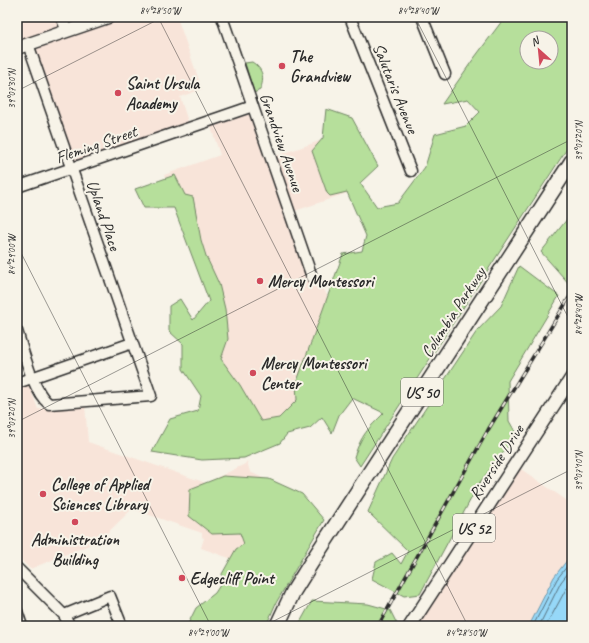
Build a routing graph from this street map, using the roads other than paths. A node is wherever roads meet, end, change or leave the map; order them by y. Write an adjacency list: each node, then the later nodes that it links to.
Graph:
1 (61, 17): 6 (street)
2 (108, 17): 6 (main road)
3 (222, 17): 9 (street, Grandview Avenue)
4 (350, 17): 12 (street, Salutaris Avenue)
5 (422, 17): 8 (street)
6 (67, 31): 7 (main road)
7 (23, 46): 11 (street, Upland Place)
8 (444, 74)
9 (253, 106): 11 (street, Fleming Street); 14 (street, Grandview Avenue)
10 (572, 161): 27 (highway, Columbia Parkway / US 50)
11 (71, 169): 13 (street, Fleming Street); 16 (street, Upland Place)
12 (411, 171)
13 (17, 187)
14 (312, 277)
15 (17, 331): 17 (street)
16 (132, 343): 17 (street); 17 (street, Upland Place)
17 (33, 377): 19 (street)
18 (572, 377): 28 (main road, Riverside Drive / US 52)
19 (17, 383)
20 (17, 568): 21 (street)
21 (21, 575): 23 (street)
22 (17, 611): 24 (street)
23 (64, 615): 25 (street); 26 (street)
24 (22, 626)
25 (70, 626)
26 (122, 626)
27 (277, 626)
28 (410, 626)

